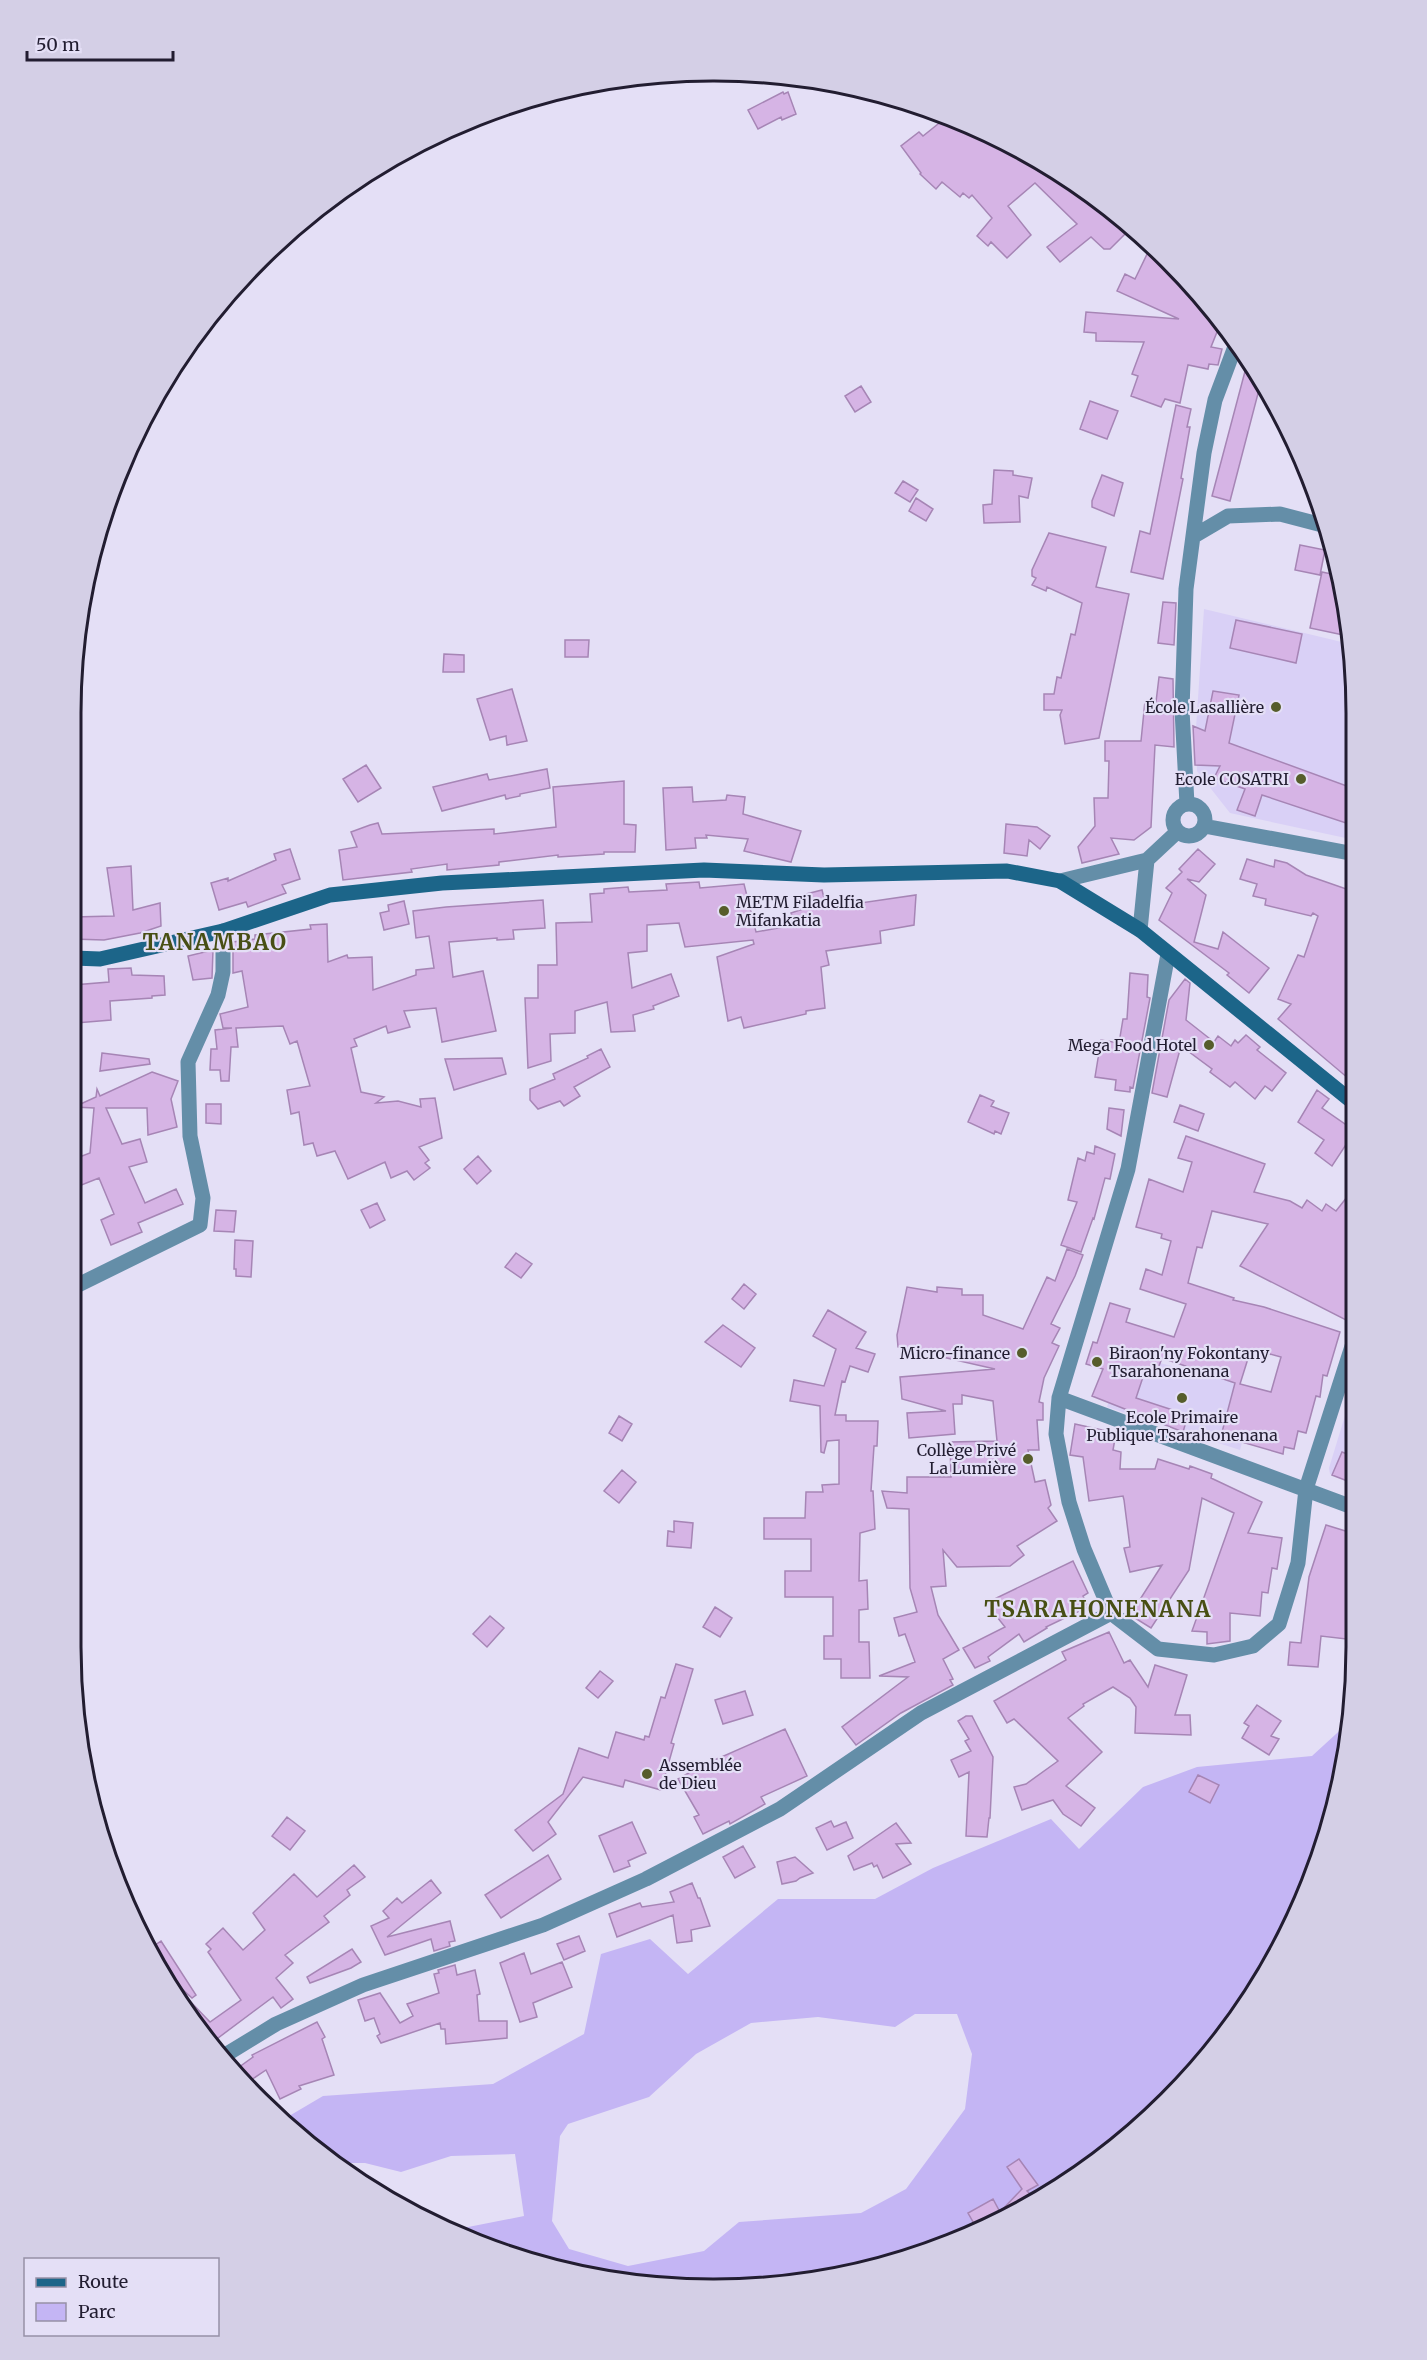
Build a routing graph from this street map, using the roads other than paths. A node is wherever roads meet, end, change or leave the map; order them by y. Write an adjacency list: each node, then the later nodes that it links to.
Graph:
1 (1233, 353): 3 (street)
2 (1316, 523): 3 (street)
3 (1194, 536): 4 (street)
4 (1187, 804): 5 (street); 6 (street)
5 (1204, 826): 6 (street); 7 (street)
6 (1177, 832): 8 (street)
7 (1346, 852)
8 (1148, 860): 9 (street); 10 (street)
9 (1060, 881): 10 (main road); 11 (main road)
10 (1140, 930): 12 (main road)
11 (223, 931): 13 (main road); 15 (street)
12 (1168, 954): 14 (main road); 17 (street)
13 (81, 958)
14 (1346, 1097)
15 (81, 1284)
16 (1346, 1365): 18 (street)
17 (1059, 1398): 18 (street); 20 (street)
18 (1306, 1489): 19 (street); 20 (street)
19 (1346, 1505)
20 (1111, 1613): 21 (street)
21 (229, 2053)

